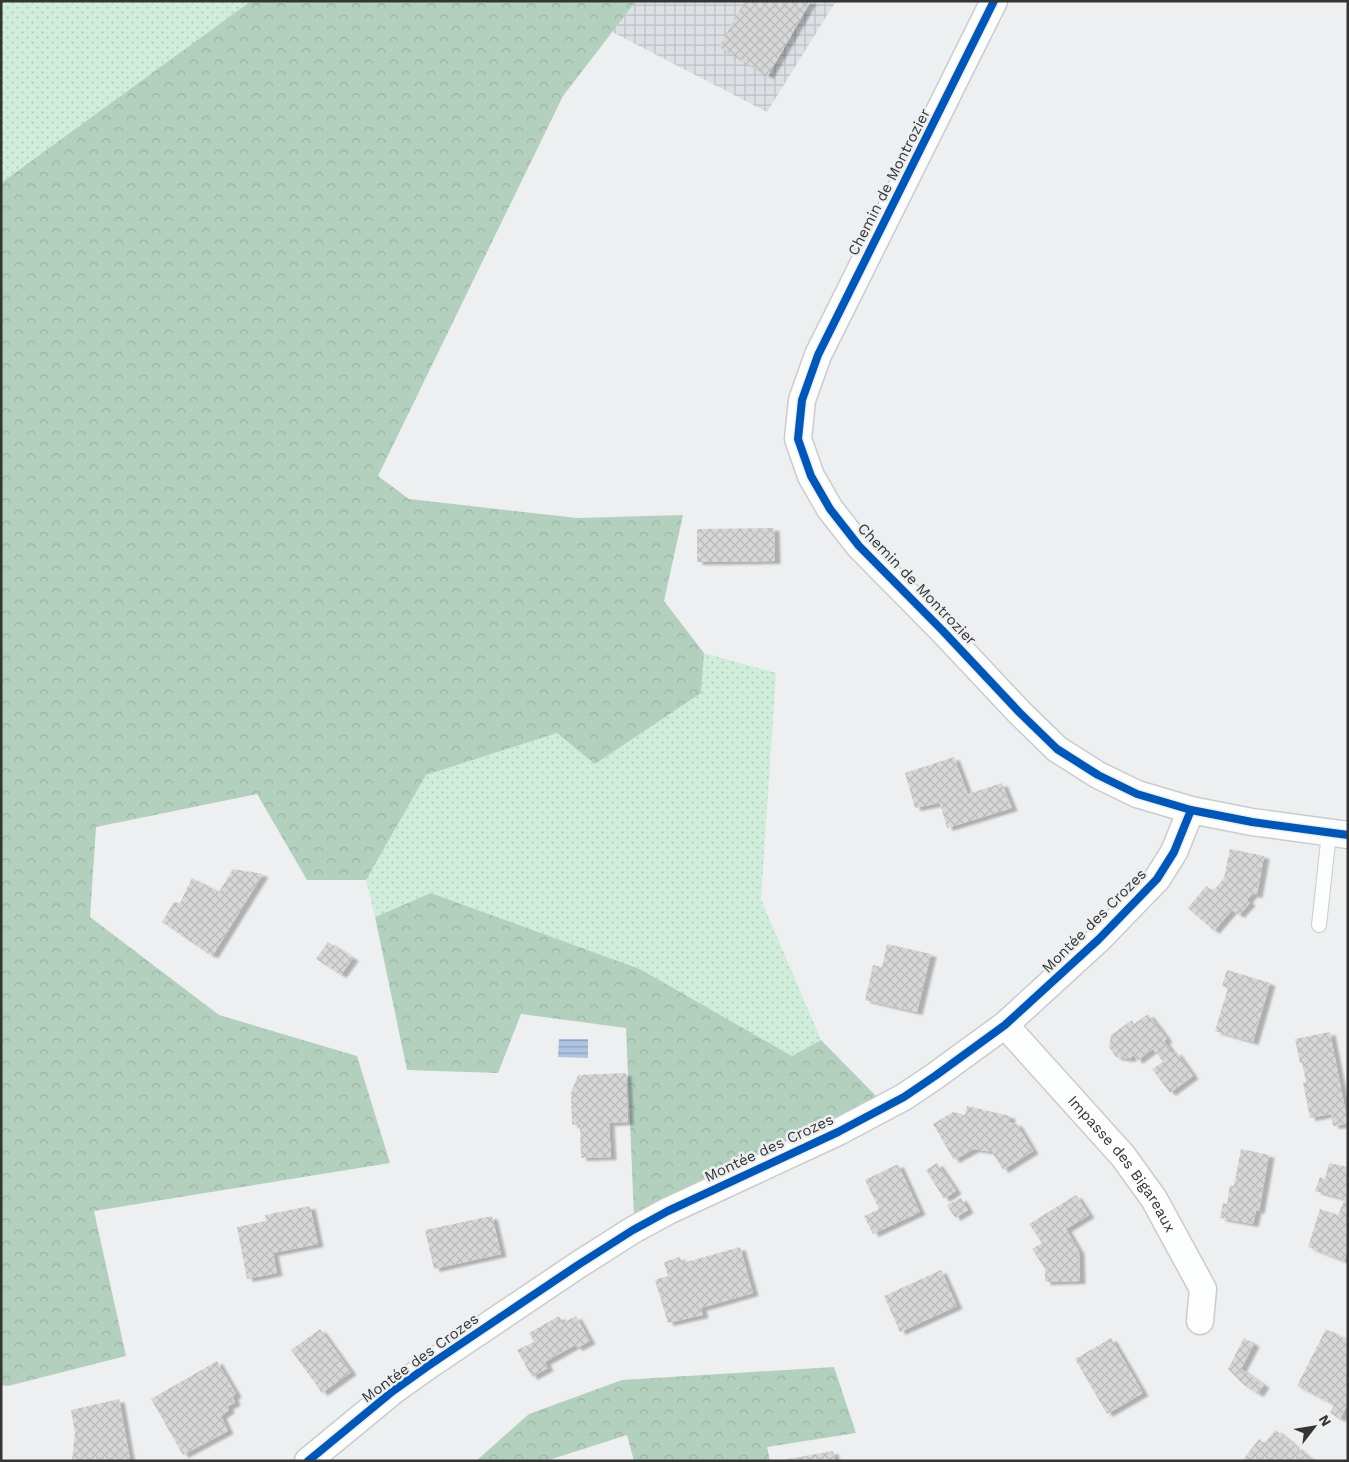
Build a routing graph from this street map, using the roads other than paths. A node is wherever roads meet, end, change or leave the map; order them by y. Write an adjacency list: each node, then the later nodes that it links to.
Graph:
1 (994, 1): 2 (street, Chemin de Montrozier)
2 (1191, 810): 3 (street, Chemin de Montrozier); 5 (street, Montée des Crozes)
3 (1338, 834): 4 (lane)
4 (1319, 924)
5 (1005, 1025): 6 (street, Impasse des Bigareaux); 7 (street, Montée des Crozes)
6 (1200, 1321)
7 (308, 1461)

